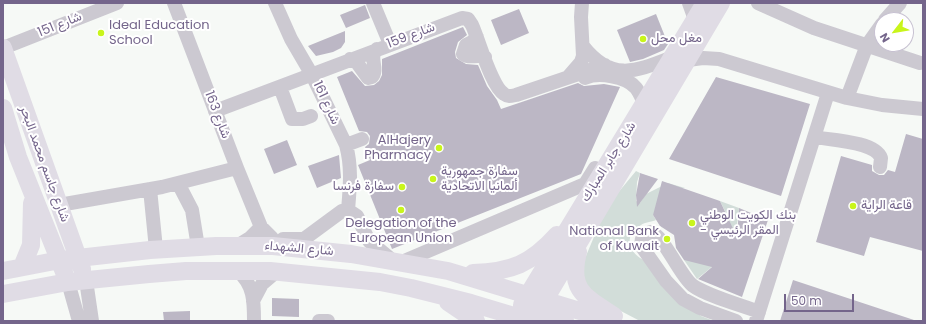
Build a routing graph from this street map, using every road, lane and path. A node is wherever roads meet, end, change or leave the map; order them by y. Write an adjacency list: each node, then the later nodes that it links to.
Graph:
1 (117, 3): 11 (street, شارع 151)
2 (174, 3): 34 (street, شارع 163)
3 (275, 3): 27 (street, شارع 161)
4 (373, 3): 16 (street)
5 (582, 3): 18 (street)
6 (689, 3): 13 (street)
7 (705, 3): 13 (main road, شارع جابر المبارك)
8 (721, 3): 13 (main road, شارع جابر المبارك)
9 (758, 3): 17 (street)
10 (900, 3): 12 (street)
11 (101, 6): 19 (street, شارع 151)
12 (892, 12)
13 (698, 28): 23 (main road, شارع جابر المبارك); 24 (street)
14 (874, 35): 17 (street)
15 (477, 37): 16 (street, شارع 159); 21 (street, شارع 159); 21 (street)
16 (390, 44): 20 (street, شارع 159)
17 (867, 45): 25 (street); 31 (street)
18 (583, 46): 26 (street); 28 (street)
19 (3, 48): 48 (main road, شارع جاسم محمد البحر)
20 (377, 49): 22 (street, شارع 159); 22 (street)
21 (485, 57): 28 (street, شارع 159)
22 (350, 59): 27 (street, شارع 159)
23 (681, 59): 24 (street); 26 (street); 32 (main road, شارع جابر المبارك); 51 (main road, شارع جابر المبارك)
24 (719, 59): 30 (street)
25 (922, 62)
26 (605, 65): 28 (street, شارع 159)
27 (312, 75): 29 (street, شارع 159); 39 (street, شارع 161)
28 (568, 83): 32 (street)
29 (280, 87): 34 (street, شارع 159); 35 (street)
30 (828, 93): 31 (street); 37 (street)
31 (846, 98): 33 (street)
32 (644, 105): 47 (main road, شارع جابر المبارك)
33 (923, 109)
34 (215, 111): 43 (street, شارع 163)
35 (311, 116)
36 (4, 117): 41 (main road, شارع جاسم محمد البحر)
37 (814, 137): 42 (street); 73 (street)
38 (362, 139): 39 (street)
39 (346, 145): 49 (street, شارع 161)
40 (3, 147): 41 (street)
41 (18, 158): 46 (main road, شارع جاسم محمد البحر)
42 (880, 167)
43 (237, 168): 44 (street); 50 (street, شارع 163)
44 (178, 183): 45 (street); 54 (street)
45 (150, 189): 48 (street); 55 (street)
46 (32, 190): 58 (main road, شارع جاسم محمد البحر); 61 (main road)
47 (586, 194): 60 (street); 65 (main road); 72 (main road, شارع جابر المبارك)
48 (59, 205): 57 (main road, شارع جاسم محمد البحر)
49 (348, 210): 52 (street); 60 (street)
50 (261, 227): 52 (street, شارع 163); 53 (street)
51 (583, 237): 72 (main road, شارع جابر المبارك); 83 (main road)
52 (272, 238): 53 (street)
53 (244, 242): 54 (main road, شارع الشهداء); 60 (main road, شارع الشهداء)
54 (193, 247): 55 (main road, شارع الشهداء); 63 (main road)
55 (156, 250): 57 (main road, شارع الشهداء)
56 (668, 251): 59 (street); 59 (street); 73 (street)
57 (78, 258): 58 (main road, شارع الشهداء); 67 (main road, شارع جاسم محمد البحر)
58 (60, 260): 61 (main road, شارع الشهداء); 68 (main road, شارع جاسم محمد البحر)
59 (651, 260): 74 (street)
60 (398, 262): 65 (main road, شارع الشهداء)
61 (22, 267): 62 (main road, شارع الشهداء)
62 (3, 271)
63 (186, 271): 64 (main road, شارع الشهداء); 67 (main road, شارع الشهداء)
64 (238, 271): 66 (main road, شارع الشهداء); 71 (street)
65 (448, 271): 72 (main road, شارع الشهداء)
66 (276, 272): 69 (main road, شارع الشهداء); 71 (street)
67 (86, 280): 68 (main road, شارع الشهداء); 76 (street)
68 (68, 282): 70 (main road, شارع الشهداء); 75 (street)
69 (416, 289): 72 (main road, شارع الشهداء); 80 (main road)
70 (3, 294)
71 (254, 301): 77 (street)
72 (528, 312): 81 (main road); 82 (main road, شارع الشهداء)
73 (757, 316)
74 (733, 320)
75 (78, 321)
76 (92, 321)
77 (254, 321)
78 (319, 321): 79 (street)
79 (328, 321)
80 (476, 321)
81 (565, 321)
82 (612, 321)
83 (622, 321)

